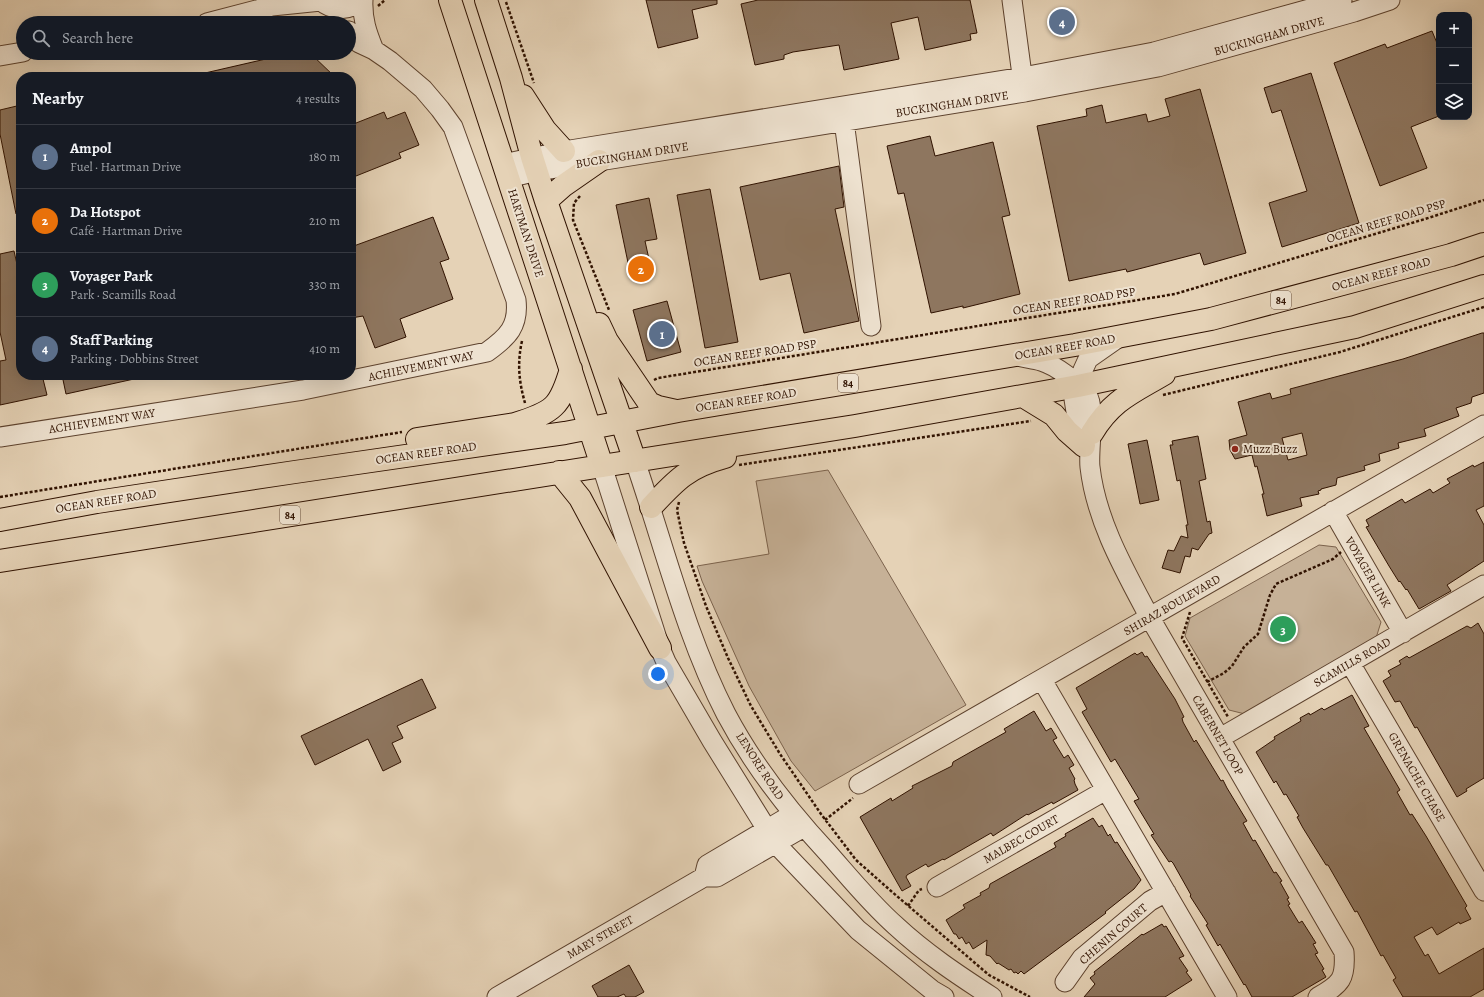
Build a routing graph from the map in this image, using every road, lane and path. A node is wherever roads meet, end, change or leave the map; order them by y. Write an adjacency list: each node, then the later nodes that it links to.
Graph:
1 (362, 0): 8 (street); 13 (street, ACHIEVEMENT WAY)
2 (441, 0): 9 (main road, HARTMAN DRIVE)
3 (486, 0): 16 (main road)
4 (1012, 0): 17 (street)
5 (1342, 0): 17 (street, BUCKINGHAM DRIVE)
6 (1390, 0): 17 (street, BUCKINGHAM DRIVE)
7 (277, 3): 8 (street); 10 (street)
8 (324, 3): 11 (street)
9 (453, 10): 22 (main road, HARTMAN DRIVE)
10 (232, 16)
11 (336, 16)
12 (356, 39): 13 (street, ACHIEVEMENT WAY)
13 (374, 50): 34 (street, ACHIEVEMENT WAY)
14 (16, 53): 15 (street)
15 (0, 56)
16 (511, 78): 19 (main road); 21 (main road)
17 (1024, 85): 18 (street, BUCKINGHAM DRIVE); 19 (street, BUCKINGHAM DRIVE)
18 (844, 121): 20 (street, BUCKINGHAM DRIVE); 28 (street)
19 (564, 152): 21 (street, BUCKINGHAM DRIVE)
20 (599, 161): 21 (street, BUCKINGHAM DRIVE); 24 (main road)
21 (534, 164): 22 (street, BUCKINGHAM DRIVE); 24 (main road)
22 (506, 171): 32 (main road, HARTMAN DRIVE)
23 (1484, 200): 33 (path, OCEAN REEF ROAD PSP)
24 (546, 201): 26 (main road)
25 (1484, 244): 29 (main road, OCEAN REEF ROAD / 84)
26 (564, 253): 38 (main road); 39 (main road)
27 (1484, 286): 31 (main road, 84)
28 (871, 326)
29 (1121, 336): 30 (main road, OCEAN REEF ROAD / 84); 36 (street, CABERNET LOOP)
30 (1014, 356): 36 (street); 38 (main road, OCEAN REEF ROAD / 84)
31 (1182, 364): 36 (main road, 84); 44 (main road)
32 (571, 369): 42 (main road, HARTMAN DRIVE); 47 (main road)
33 (658, 378)
34 (356, 379)
35 (351, 380): 43 (street, ACHIEVEMENT WAY)
36 (1078, 386): 37 (main road, 84); 44 (street, CABERNET LOOP)
37 (1023, 396): 41 (main road, 84); 44 (main road)
38 (678, 411): 39 (main road, OCEAN REEF ROAD / 84)
39 (621, 422): 42 (main road, OCEAN REEF ROAD / 84); 45 (main road)
40 (1484, 425): 51 (street, SHIRAZ BOULEVARD)
41 (855, 426): 45 (main road, 84); 50 (main road)
42 (589, 428): 46 (main road, HARTMAN DRIVE); 47 (main road, OCEAN REEF ROAD / 84)
43 (0, 437)
44 (1088, 446): 57 (street, CABERNET LOOP)
45 (635, 461): 46 (main road, 84); 50 (street, LENORE ROAD)
46 (602, 466): 48 (main road, 84); 59 (street)
47 (295, 472): 52 (main road, OCEAN REEF ROAD / 84)
48 (559, 472): 54 (main road, 84); 59 (main road)
49 (679, 499): 67 (path)
50 (651, 507): 68 (street, LENORE ROAD)
51 (1333, 511): 57 (street, SHIRAZ BOULEVARD); 58 (street, VOYAGER LINK)
52 (0, 520)
53 (1340, 548): 62 (path)
54 (0, 561)
55 (1482, 592): 58 (street, SCAMILLS ROAD)
56 (1190, 611): 62 (path)
57 (1150, 618): 61 (street, SHIRAZ BOULEVARD); 64 (street, CABERNET LOOP)
58 (1403, 633): 60 (street, SCAMILLS ROAD)
59 (660, 648): 69 (street)
60 (1350, 663): 64 (street, SCAMILLS ROAD); 71 (street, GRENACHE CHASE)
61 (1042, 680): 65 (street, SHIRAZ BOULEVARD); 66 (street)
62 (1207, 682): 63 (path)
63 (1230, 722)
64 (1220, 738): 80 (street, CABERNET LOOP)
65 (859, 784): 67 (path)
66 (1106, 790): 70 (street, MALBEC COURT); 72 (street)
67 (825, 820): 73 (path)
68 (798, 821): 69 (street, MARY STREET); 77 (street, LENORE ROAD)
69 (772, 837): 75 (street, MARY STREET); 76 (street)
70 (937, 887): 73 (path)
71 (1484, 891)
72 (1166, 892): 74 (street, CHENIN COURT); 79 (street)
73 (908, 906): 78 (path)
74 (1065, 982)
75 (497, 997)
76 (944, 997)
77 (992, 997)
78 (1030, 997)
79 (1227, 997)
80 (1318, 997)

